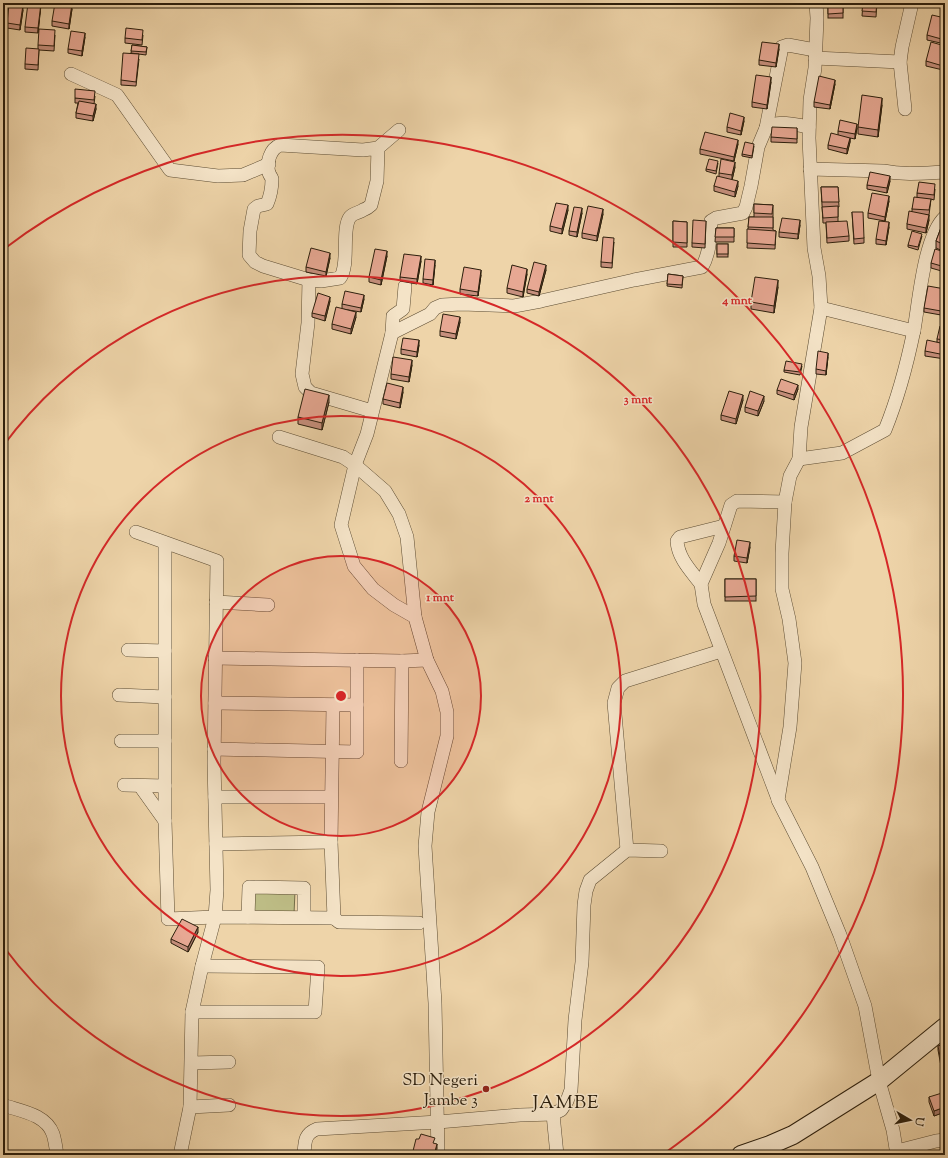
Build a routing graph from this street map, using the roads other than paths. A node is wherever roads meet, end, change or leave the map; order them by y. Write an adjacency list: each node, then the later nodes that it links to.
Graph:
1 (816, 3): 3 (street)
2 (912, 3): 4 (street)
3 (815, 54): 4 (street); 7 (street); 8 (street)
4 (900, 62): 6 (street)
5 (71, 74): 11 (street)
6 (905, 109)
7 (809, 127): 8 (street); 12 (street)
8 (766, 128): 19 (street)
9 (399, 130): 10 (street)
10 (378, 148): 11 (street); 15 (street)
11 (269, 164): 15 (street)
12 (810, 169): 13 (street); 17 (street)
13 (945, 172)
14 (945, 217): 18 (street)
15 (309, 280): 20 (street)
16 (405, 286): 19 (street)
17 (820, 308): 18 (street); 22 (street)
18 (914, 331): 22 (street)
19 (392, 333): 20 (street)
20 (372, 411): 23 (street)
21 (279, 437): 23 (street)
22 (799, 459): 24 (street)
23 (355, 465): 31 (street); 31 (street)
24 (784, 502): 25 (street); 54 (street)
25 (724, 526): 28 (street); 28 (street)
26 (136, 532): 27 (street)
27 (165, 543): 29 (street); 33 (street)
28 (701, 584): 34 (street)
29 (216, 602): 30 (street); 35 (street)
30 (268, 605)
31 (415, 617): 37 (street)
32 (128, 650): 33 (street)
33 (165, 651): 40 (street)
34 (721, 651): 54 (street); 58 (street)
35 (215, 658): 36 (street); 41 (street)
36 (357, 660): 38 (street); 43 (street)
37 (427, 660): 38 (street); 75 (street)
38 (402, 661): 48 (street)
39 (119, 695): 40 (street)
40 (165, 697): 45 (street)
41 (215, 703): 42 (street); 46 (street)
42 (333, 705): 43 (street); 47 (street)
43 (357, 705): 47 (street)
44 (121, 741): 45 (street)
45 (165, 741): 51 (street)
46 (214, 749): 47 (street); 52 (street)
47 (332, 751): 53 (street)
48 (401, 761)
49 (124, 785): 50 (street)
50 (140, 786): 51 (street); 55 (street)
51 (165, 786): 55 (street)
52 (215, 797): 53 (street); 57 (street)
53 (331, 797): 56 (street)
54 (778, 800): 70 (street)
55 (165, 821): 60 (street)
56 (331, 842): 57 (street); 63 (street)
57 (216, 844): 60 (street)
58 (627, 850): 59 (street); 74 (street)
59 (661, 851)
60 (215, 917): 61 (street); 65 (street)
61 (248, 917): 62 (street); 62 (street)
62 (304, 918): 63 (street)
63 (334, 918): 64 (street)
64 (419, 923)
65 (202, 966): 66 (street); 66 (street)
66 (192, 1012): 69 (street)
67 (945, 1028): 70 (street)
68 (229, 1062): 69 (street)
69 (192, 1063): 73 (street)
70 (880, 1081): 77 (street); 83 (street)
71 (3, 1105): 78 (street)
72 (229, 1105): 73 (street)
73 (190, 1107): 79 (street)
74 (553, 1114): 75 (street); 82 (street)
75 (438, 1122): 80 (street); 81 (street)
76 (945, 1140): 77 (street)
77 (897, 1153)
78 (57, 1155)
79 (180, 1155)
80 (304, 1155)
81 (438, 1155)
82 (557, 1155)
83 (741, 1155)

